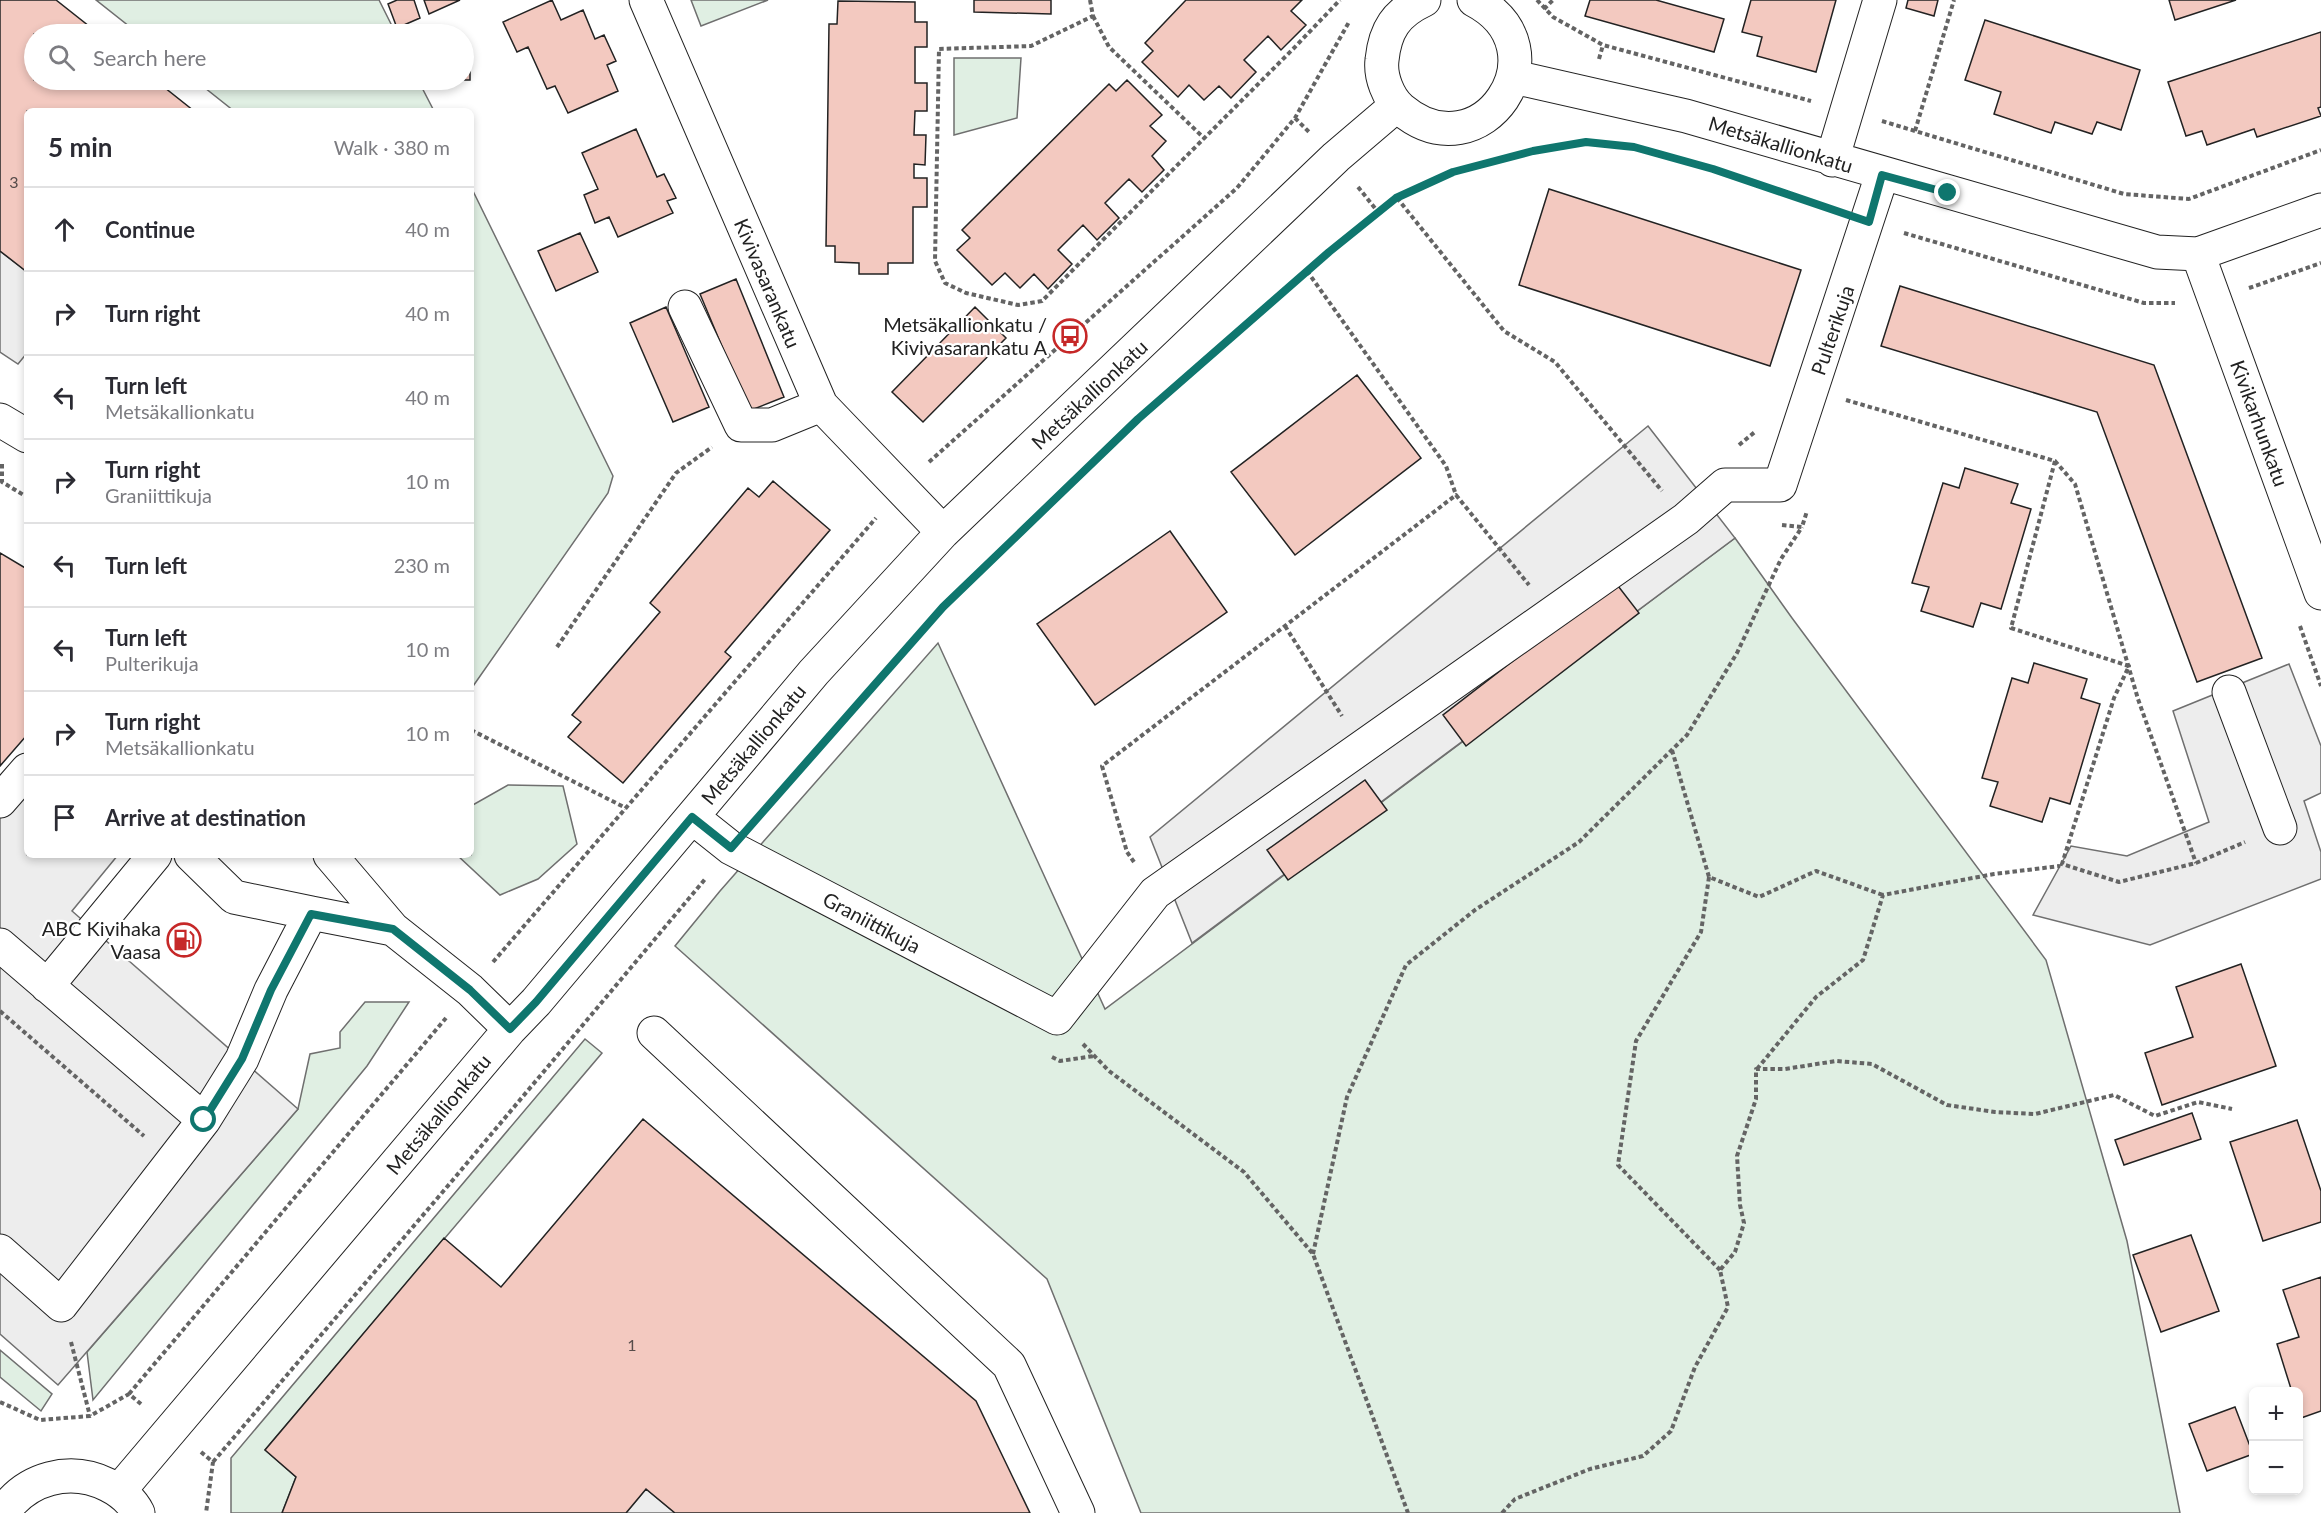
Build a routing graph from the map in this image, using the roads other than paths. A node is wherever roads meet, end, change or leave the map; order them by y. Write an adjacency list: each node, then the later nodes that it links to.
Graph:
1 (646, 0): 12 (street, Kivivasarankatu)
2 (1424, 0): 6 (street)
3 (1474, 0): 5 (street)
4 (1880, 0): 7 (street)
5 (1514, 77): 6 (street); 7 (street, Metsäkallionkatu)
6 (1396, 105): 15 (street, Metsäkallionkatu)
7 (1832, 160): 8 (street, Metsäkallionkatu)
8 (1882, 175): 10 (street, Metsäkallionkatu); 29 (street, Pulterikuja)
9 (2321, 210): 10 (street, Metsäkallionkatu)
10 (2198, 254): 16 (street, Kivikarhunkatu)
11 (685, 307): 12 (street)
12 (821, 405): 15 (street, Kivivasarankatu)
13 (0, 420): 14 (street)
14 (24, 434)
15 (943, 532): 20 (street, Metsäkallionkatu)
16 (2321, 593)
17 (2229, 692): 21 (street)
18 (24, 773): 19 (street)
19 (0, 801)
20 (692, 817): 29 (street, Graniittikuja); 30 (street, Metsäkallionkatu)
21 (2280, 828)
22 (153, 858): 28 (street)
23 (194, 858): 25 (street)
24 (333, 858): 26 (street)
25 (311, 914): 26 (street); 32 (street)
26 (393, 929): 30 (street)
27 (0, 945): 28 (street)
28 (47, 986): 32 (street)
29 (1057, 1018)
30 (510, 1029): 35 (street, Metsäkallionkatu)
31 (654, 1034): 36 (street)
32 (204, 1120): 33 (street)
33 (0, 1251)
34 (4, 1502): 35 (street)
35 (129, 1502)
36 (1078, 1513)

